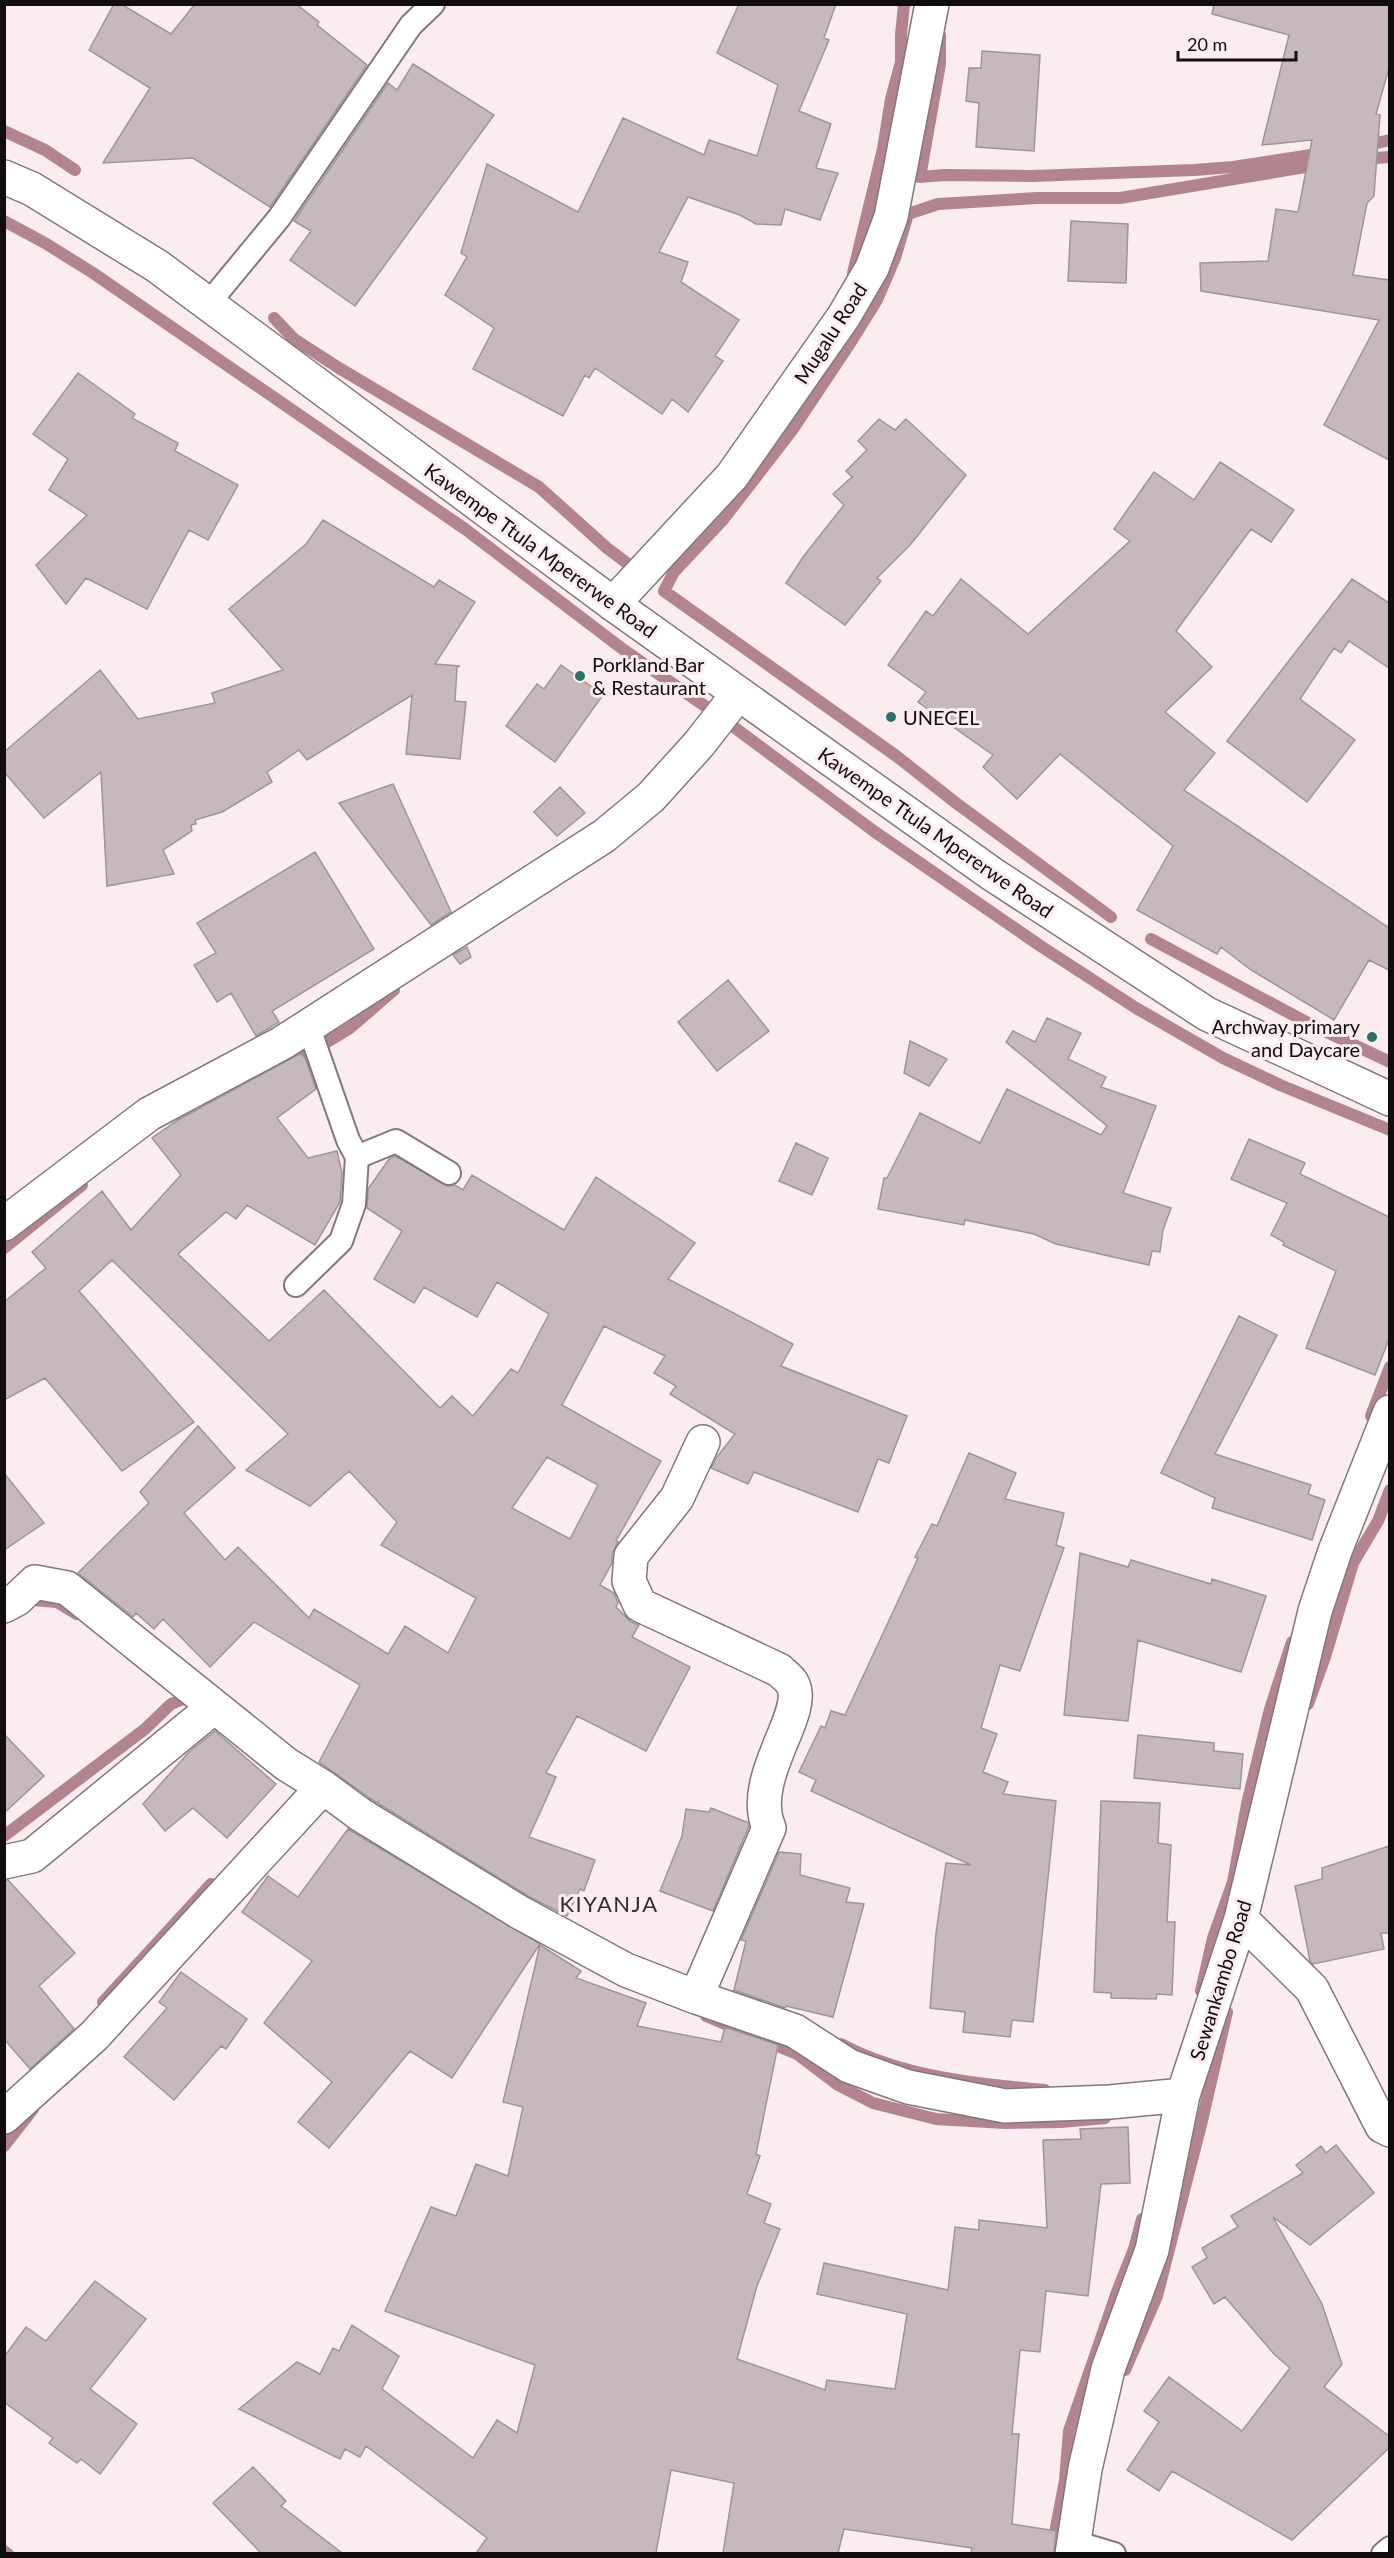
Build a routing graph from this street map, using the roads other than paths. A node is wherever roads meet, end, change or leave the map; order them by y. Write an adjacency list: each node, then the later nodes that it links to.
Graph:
1 (433, 4): 4 (lane)
2 (932, 4): 5 (street, Mugalu Road)
3 (4, 177): 4 (street, Kawempe Ttula Mpererwe Road)
4 (208, 304): 5 (street, Kawempe Ttula Mpererwe Road)
5 (613, 603): 6 (street, Kawempe Ttula Mpererwe Road)
6 (738, 694): 7 (street); 8 (street, Kawempe Ttula Mpererwe Road)
7 (308, 1025): 9 (lane); 11 (street)
8 (1389, 1099)
9 (357, 1157): 10 (lane); 12 (lane)
10 (449, 1173)
11 (4, 1224)
12 (296, 1285)
13 (1389, 1412): 19 (street, Sewankambo Road)
14 (703, 1442): 20 (street)
15 (4, 1606): 16 (street)
16 (214, 1707): 17 (street); 18 (street)
17 (323, 1787): 20 (street); 22 (street)
18 (4, 1862)
19 (1241, 1919): 21 (street, Sewankambo Road); 23 (street)
20 (699, 1990): 21 (street)
21 (1183, 2095): 24 (street, Sewankambo Road)
22 (4, 2117)
23 (1389, 2130)
24 (1073, 2548): 26 (lane)
25 (1389, 2548): 27 (lane)
26 (1114, 2553)
27 (1383, 2553)

